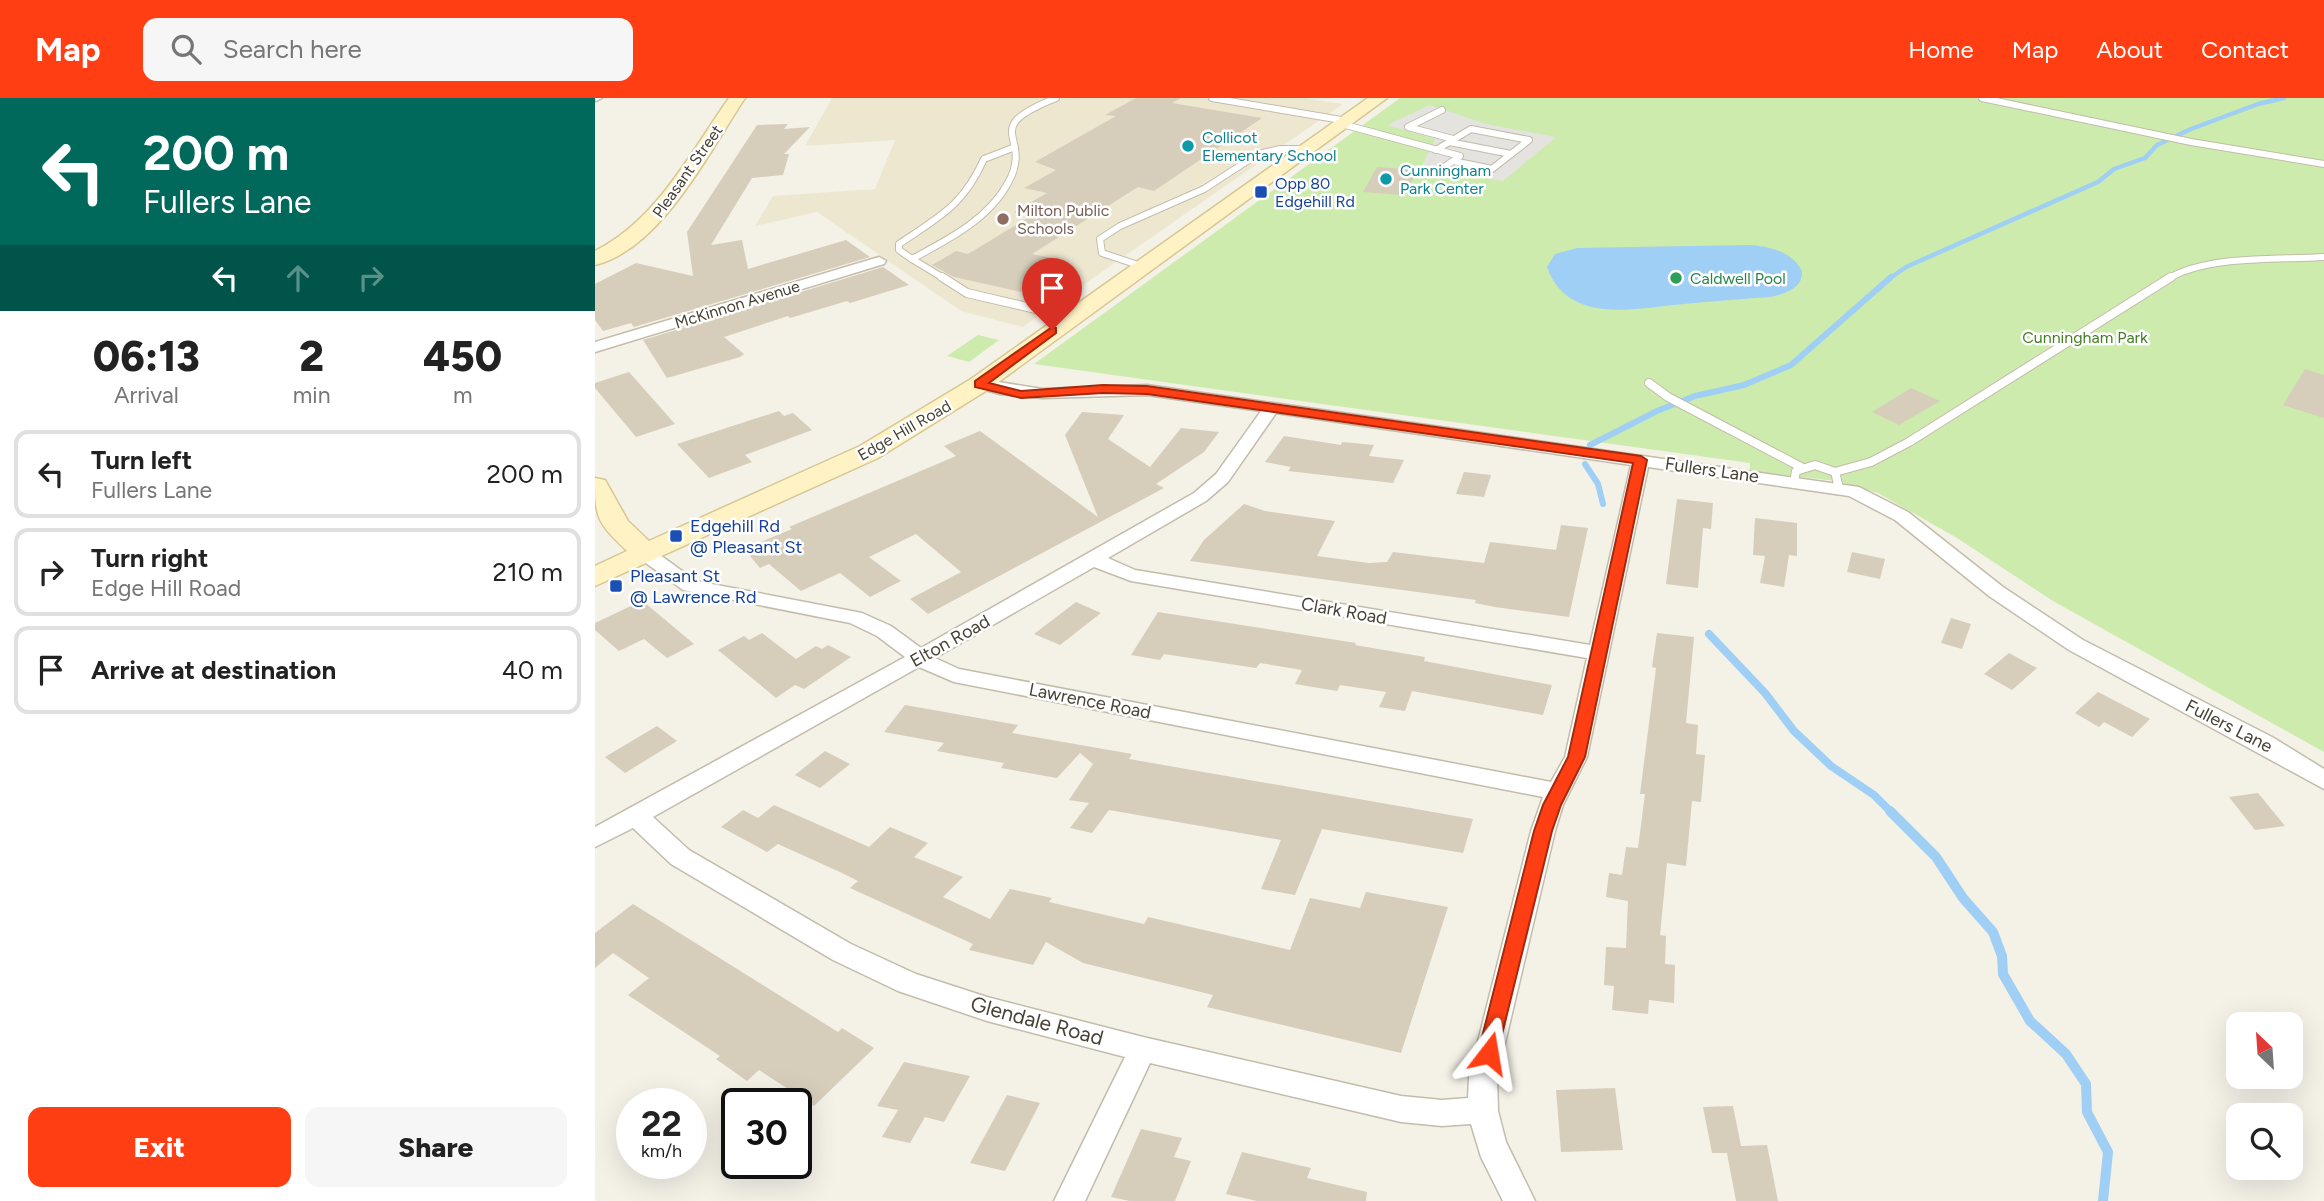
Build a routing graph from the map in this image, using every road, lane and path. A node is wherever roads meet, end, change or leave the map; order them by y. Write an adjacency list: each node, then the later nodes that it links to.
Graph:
1 (737, 98): 17 (street, Pleasant Street)
2 (1056, 98): 9 (lane)
3 (1212, 98): 7 (lane)
4 (1379, 98): 7 (street, Edge Hill Road)
5 (1982, 98): 14 (lane)
6 (1442, 110): 8 (lane)
7 (1344, 123): 10 (street, Edge Hill Road); 11 (lane)
8 (1451, 141): 11 (lane); 12 (lane); 12 (lane)
9 (1015, 147): 18 (lane); 18 (lane)
10 (1307, 149): 20 (street, Edge Hill Road); 20 (lane)
11 (1436, 150): 13 (lane)
12 (1511, 154): 13 (lane)
13 (1453, 161): 15 (lane)
14 (2324, 164)
15 (1443, 168)
16 (2324, 257): 28 (lane)
17 (595, 259)
18 (912, 259): 21 (lane)
19 (880, 261): 22 (street, McKinnon Avenue)
20 (1141, 267): 21 (street, Edge Hill Road)
21 (1070, 317): 24 (street, Edge Hill Road)
22 (595, 347)
23 (1649, 383): 27 (lane)
24 (980, 384): 25 (street, Fullers Lane); 30 (street, Edge Hill Road)
25 (1273, 406): 26 (street, Fullers Lane); 31 (street, Elton Road)
26 (1641, 460): 27 (street, Fullers Lane); 33 (street)
27 (1797, 475): 28 (street, Fullers Lane)
28 (1837, 480): 35 (street, Fullers Lane)
29 (595, 486): 30 (street)
30 (646, 554): 32 (street); 34 (street, Lawrence Road)
31 (1093, 559): 33 (street, Clark Road); 34 (street, Elton Road)
32 (595, 577)
33 (1597, 653): 36 (street)
34 (919, 657): 36 (street, Lawrence Road); 37 (street, Elton Road)
35 (2323, 779)
36 (1558, 792): 40 (street)
37 (636, 816): 38 (street, Elton Road); 39 (street, Glendale Road)
38 (595, 838)
39 (1143, 1049): 40 (street, Glendale Road); 41 (street)
40 (1482, 1110): 42 (street)
41 (1069, 1201)
42 (1520, 1201)

